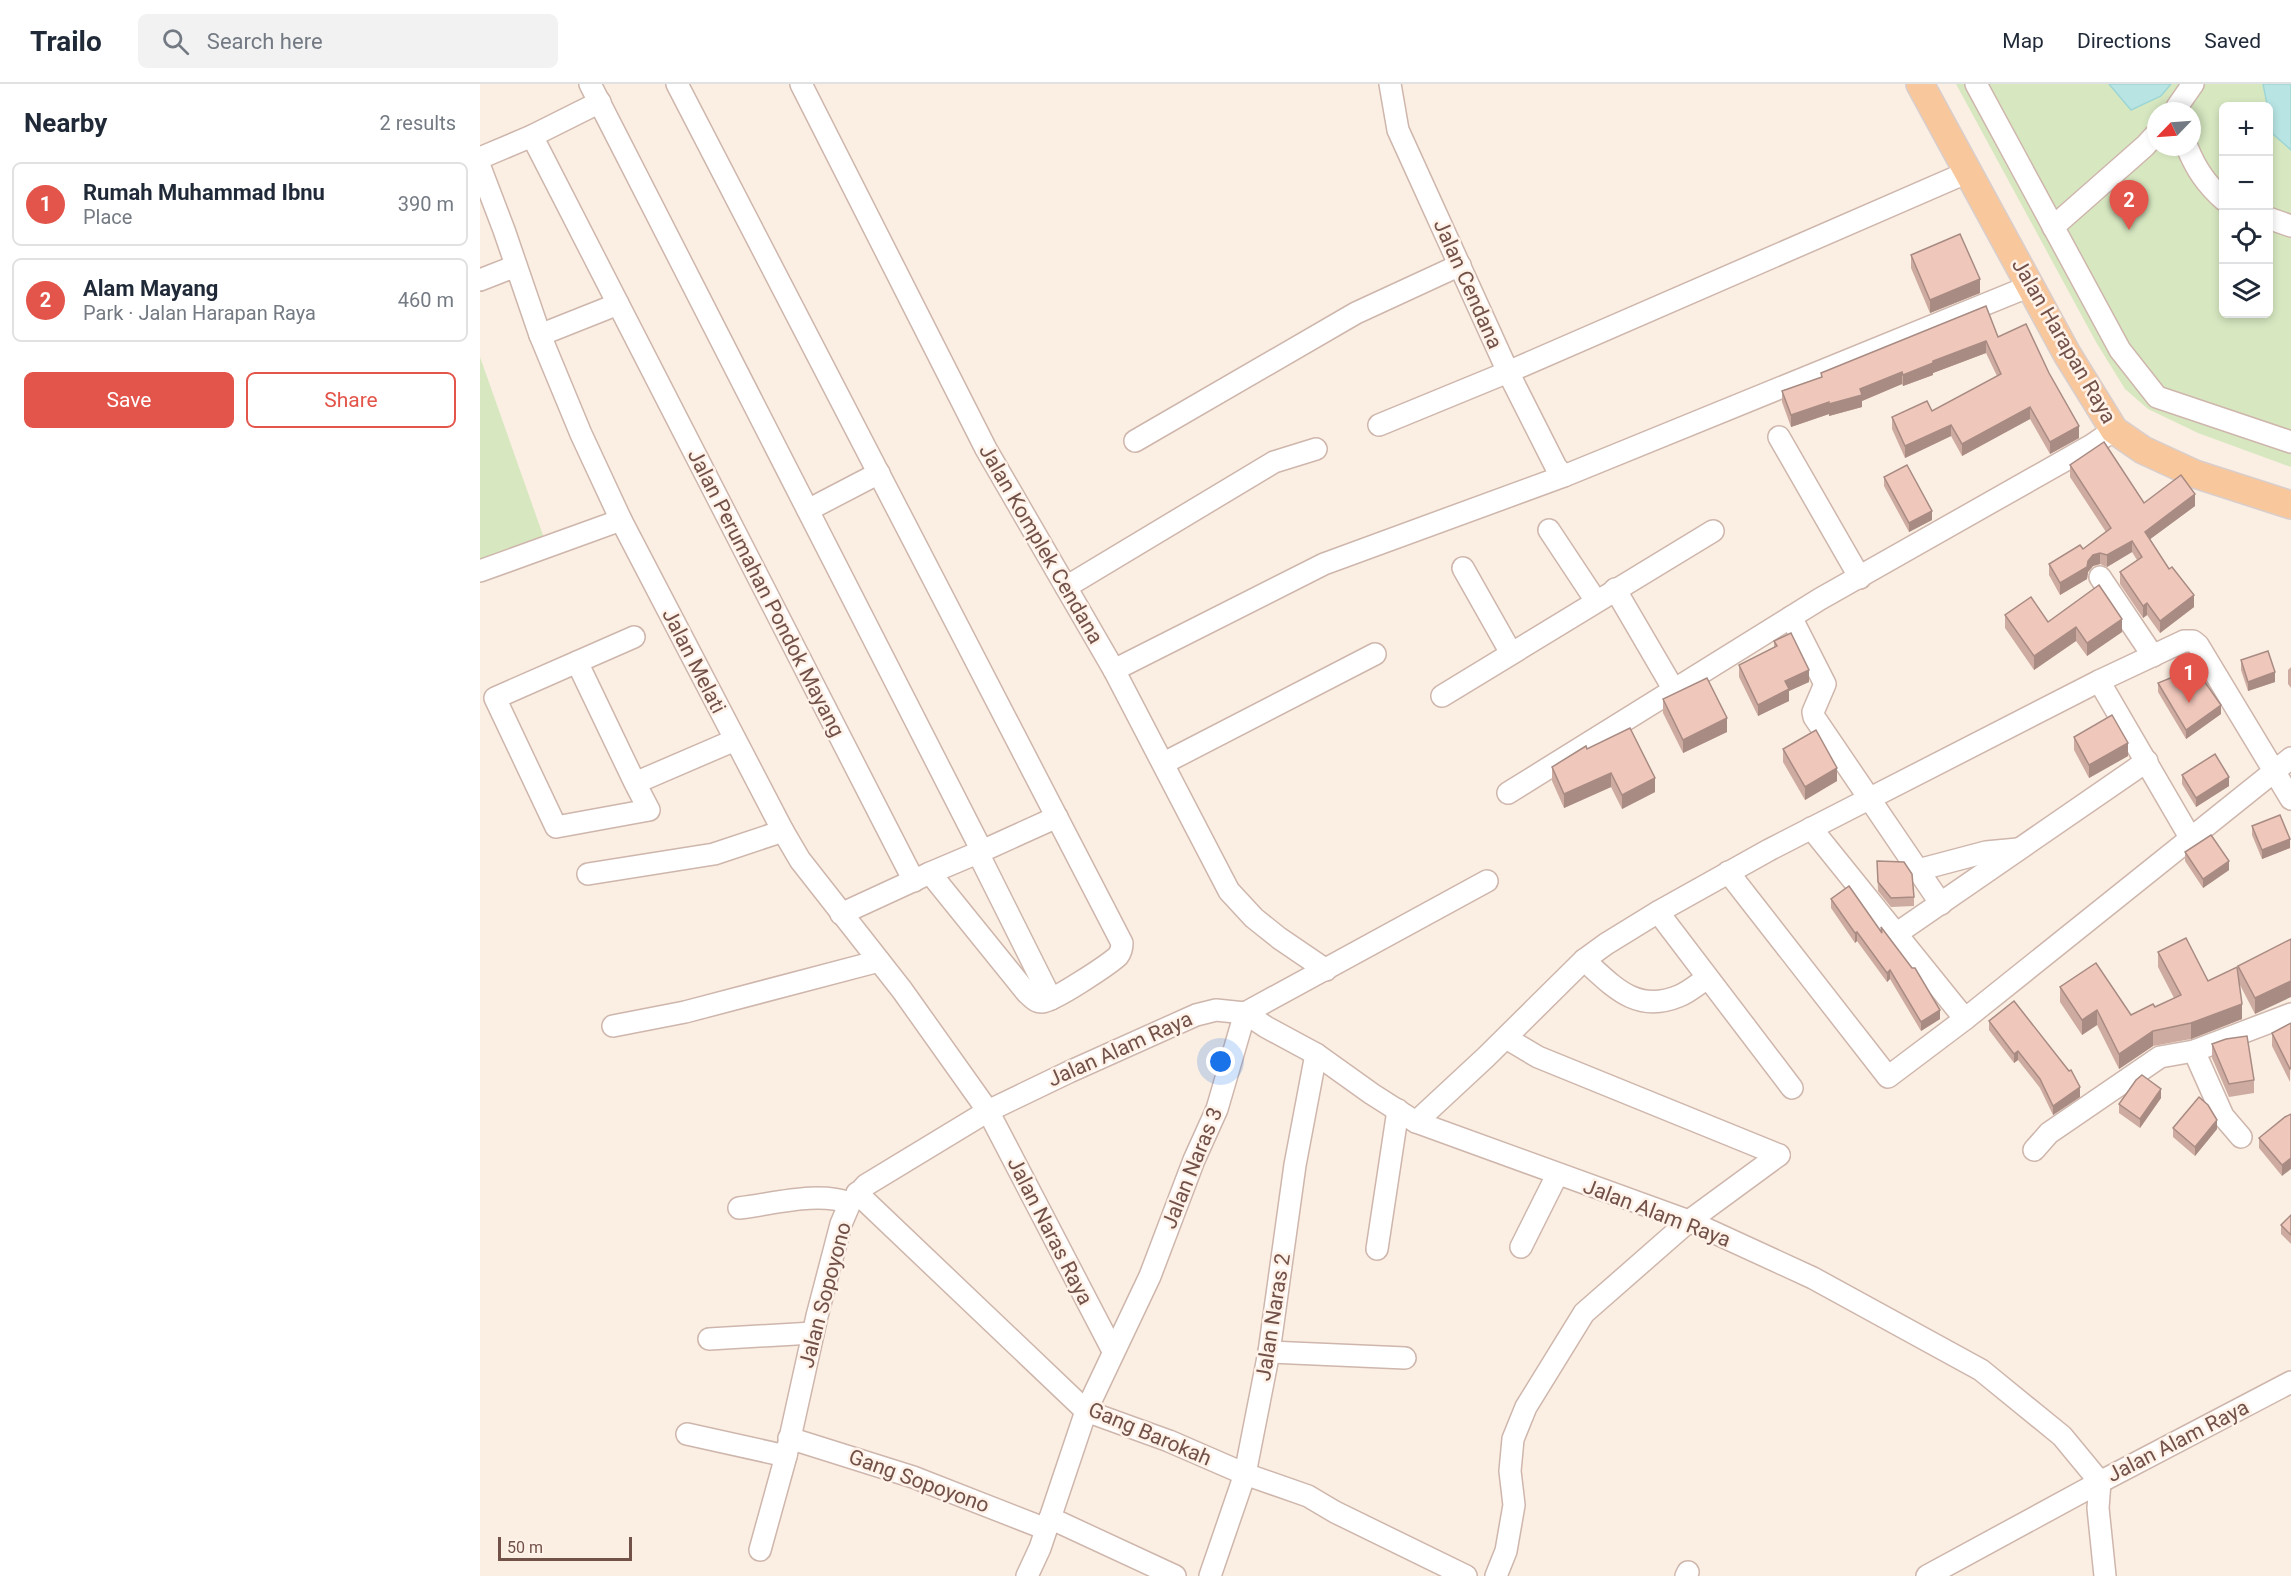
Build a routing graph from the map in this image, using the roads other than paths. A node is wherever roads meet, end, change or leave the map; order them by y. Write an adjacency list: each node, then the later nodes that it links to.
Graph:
1 (677, 84): 33 (street)
2 (801, 84): 44 (street, Jalan Komplek Cendana)
3 (1390, 84): 20 (street, Jalan Cendana)
4 (1920, 84): 14 (main road, Jalan Harapan Raya)
5 (1976, 84): 19 (street)
6 (2193, 84): 8 (street)
7 (595, 93): 9 (street); 36 (street)
8 (2181, 102)
9 (532, 136): 12 (street); 24 (street, Jalan Perumahan Pondok Mayang)
10 (2147, 144): 19 (street)
11 (2191, 156): 16 (street)
12 (480, 158)
13 (480, 168): 15 (street, Jalan Melati)
14 (1968, 172): 23 (main road, Jalan Harapan Raya); 26 (street)
15 (485, 196): 21 (street, Jalan Melati)
16 (2219, 196)
17 (2273, 220): 18 (street)
18 (2291, 226)
19 (2053, 227): 31 (street)
20 (1460, 265): 26 (street, Jalan Cendana); 30 (street)
21 (516, 266): 22 (street); 25 (street, Jalan Melati)
22 (480, 280)
23 (2030, 286): 28 (main road, Jalan Harapan Raya); 34 (street)
24 (618, 304): 25 (street); 75 (street, Jalan Perumahan Pondok Mayang)
25 (540, 335): 37 (street, Jalan Melati)
26 (1508, 372): 27 (street); 34 (street, Jalan Cendana)
27 (1379, 425)
28 (2114, 430): 35 (main road, Jalan Harapan Raya); 43 (street)
29 (1779, 437): 43 (street)
30 (1135, 441)
31 (2291, 442)
32 (1316, 449): 44 (street)
33 (879, 473): 36 (street); 66 (street)
34 (1564, 476): 53 (street)
35 (2291, 505)
36 (808, 510): 71 (street)
37 (621, 520): 41 (street); 57 (street, Jalan Melati)
38 (1549, 530): 46 (street)
39 (1713, 531): 45 (street)
40 (1463, 568): 49 (street)
41 (480, 571)
42 (2100, 577): 51 (street)
43 (1860, 578): 47 (street)
44 (1066, 587): 53 (street, Jalan Komplek Cendana)
45 (1615, 589): 46 (street); 55 (street)
46 (1596, 601): 49 (street)
47 (1791, 617): 55 (street); 65 (street)
48 (634, 637): 52 (street)
49 (1511, 652): 56 (street)
50 (1375, 654): 60 (street)
51 (2154, 656): 54 (street); 61 (street)
52 (577, 662): 62 (street); 62 (street)
53 (1114, 670): 60 (street, Jalan Komplek Cendana)
54 (2099, 681): 59 (street); 65 (street)
55 (1674, 690): 63 (street)
56 (1442, 696)
57 (735, 740): 62 (street); 68 (street, Jalan Melati)
58 (2291, 758): 61 (street)
59 (2147, 761): 69 (street); 70 (street)
60 (1164, 763): 83 (street, Jalan Komplek Cendana)
61 (2275, 772): 64 (street); 69 (street)
62 (636, 783)
63 (1508, 793)
64 (2291, 799)
65 (1870, 800): 67 (street); 72 (street)
66 (1057, 817): 71 (street); 85 (street)
67 (1811, 828): 73 (street); 80 (street)
68 (783, 831): 74 (street); 79 (street, Jalan Melati)
69 (2191, 838): 88 (street)
70 (2019, 849): 72 (street); 77 (street)
71 (980, 852): 75 (street); 85 (street)
72 (1918, 870): 77 (street)
73 (1728, 872): 78 (street); 88 (street)
74 (588, 874)
75 (922, 877): 79 (street); 85 (street, Jalan Perumahan Pondok Mayang)
76 (1487, 880): 83 (street)
77 (1941, 904): 80 (street)
78 (1658, 912): 81 (street); 84 (street)
79 (841, 914): 82 (street, Jalan Melati)
80 (1896, 934): 88 (street)
81 (1584, 960): 84 (street); 90 (street)
82 (879, 961): 89 (street); 95 (street, Jalan Melati)
83 (1326, 970): 86 (street)
84 (1707, 978): 93 (street)
85 (1051, 999)
86 (1245, 1013): 92 (street, Jalan Alam Raya); 95 (street, Jalan Alam Raya); 107 (street, Jalan Naras 3)
87 (2291, 1014): 91 (street)
88 (1965, 1019)
89 (613, 1026)
90 (1506, 1038): 96 (street); 102 (street)
91 (2194, 1051): 97 (street); 98 (street)
92 (1316, 1054): 94 (street, Jalan Alam Raya); 108 (street, Jalan Naras 2)
93 (1792, 1088)
94 (1398, 1110): 96 (street, Jalan Alam Raya); 104 (street)
95 (988, 1111): 100 (street, Jalan Sopoyono); 107 (street, Jalan Naras Raya)
96 (1416, 1122): 99 (street, Jalan Alam Raya)
97 (2241, 1137)
98 (2034, 1150)
99 (1557, 1175): 102 (street, Jalan Alam Raya); 103 (street)
100 (854, 1198): 101 (street); 105 (street, Jalan Sopoyono); 111 (street, Gang Barokah)
101 (739, 1208)
102 (1689, 1221): 115 (street, Jalan Alam Raya); 122 (street)
103 (1521, 1248)
104 (1377, 1249)
105 (813, 1333): 106 (street); 113 (street, Jalan Sopoyono)
106 (710, 1339)
107 (1113, 1351): 111 (street, Jalan Naras 3)
108 (1269, 1352): 109 (street); 114 (street, Jalan Naras 2)
109 (1405, 1358)
110 (2291, 1382): 115 (street, Jalan Alam Raya)
111 (1086, 1411): 114 (street, Gang Barokah); 116 (street, Jalan Naras 3)
112 (687, 1434): 113 (street, Gang Sopoyono)
113 (788, 1447): 116 (street, Gang Sopoyono); 117 (street, Jalan Sopoyono)
114 (1245, 1474): 120 (street, Jalan Naras 2); 121 (street, Gang Barokah)
115 (2100, 1482): 123 (street); 124 (street)
116 (1048, 1524): 118 (street, Jalan Naras 3); 119 (street, Gang Sopoyono)
117 (760, 1550)
118 (1027, 1576)
119 (1175, 1576)
120 (1210, 1576)
121 (1466, 1576)
122 (1496, 1576)
123 (1927, 1576)
124 (2105, 1576)

